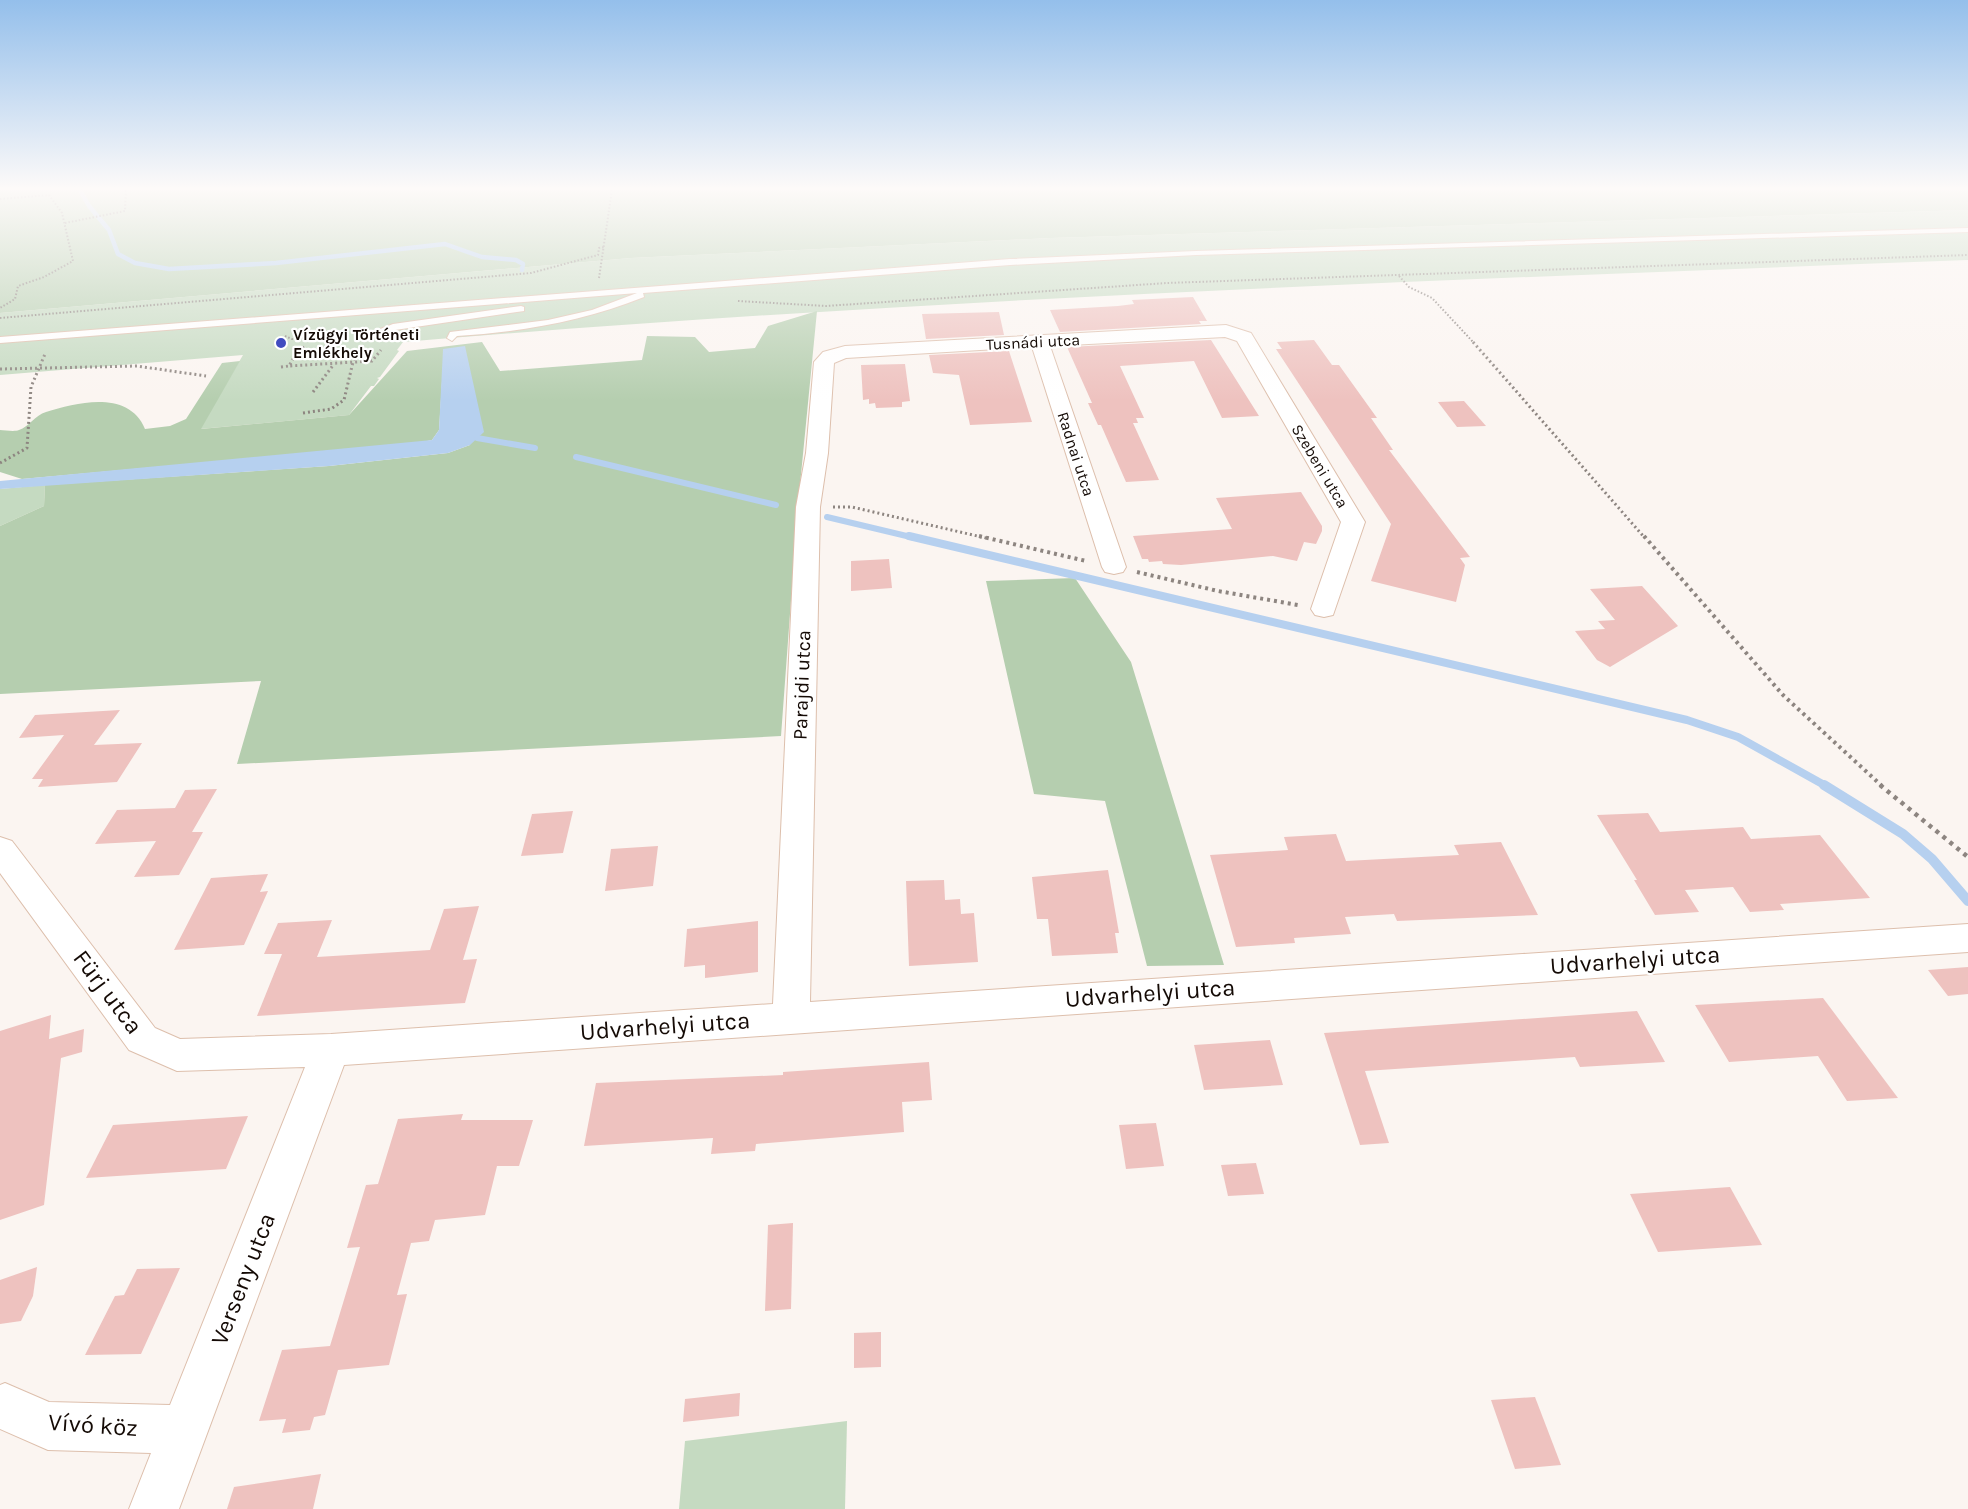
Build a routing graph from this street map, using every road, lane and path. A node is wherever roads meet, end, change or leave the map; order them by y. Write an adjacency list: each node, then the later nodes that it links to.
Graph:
1 (73, 260): 12 (path)
2 (578, 260): 7 (path)
3 (602, 260): 9 (path)
4 (1054, 260): 8 (lane)
5 (1821, 260): 6 (path)
6 (1399, 276): 11 (path); 38 (path)
7 (328, 289): 10 (path); 13 (path)
8 (648, 290): 9 (lane); 17 (lane)
9 (596, 294): 16 (lane); 18 (lane)
10 (324, 299)
11 (728, 300)
12 (0, 308)
13 (0, 318)
14 (282, 332): 16 (path)
15 (1237, 333): 19 (street, Tusnádi utca); 36 (street, Szebeni utca)
16 (366, 338): 24 (path); 24 (path)
17 (452, 338)
18 (0, 340)
19 (1039, 341): 23 (street, Tusnádi utca); 35 (street, Radnai utca)
20 (307, 346): 22 (path)
21 (293, 348): 22 (path)
22 (298, 350): 26 (path)
23 (830, 356): 34 (street, Parajdi utca)
24 (353, 362): 25 (path); 32 (path)
25 (335, 364): 26 (path); 31 (path)
26 (289, 366): 28 (path)
27 (35, 367): 29 (path); 30 (path); 33 (path)
28 (281, 367)
29 (0, 369)
30 (206, 376)
31 (313, 392)
32 (303, 413)
33 (0, 463)
34 (808, 507): 35 (path); 40 (street, Parajdi utca)
35 (1114, 567): 36 (path)
36 (1324, 609)
37 (0, 849): 41 (street, Fürj utca)
38 (1968, 857)
39 (1968, 938): 40 (street, Udvarhelyi utca)
40 (791, 1017): 41 (street, Udvarhelyi utca)
41 (332, 1050): 43 (street, Verseny utca)
42 (5, 1407): 43 (street, Vívó köz)
43 (185, 1430): 44 (street, Verseny utca)
44 (154, 1509)

